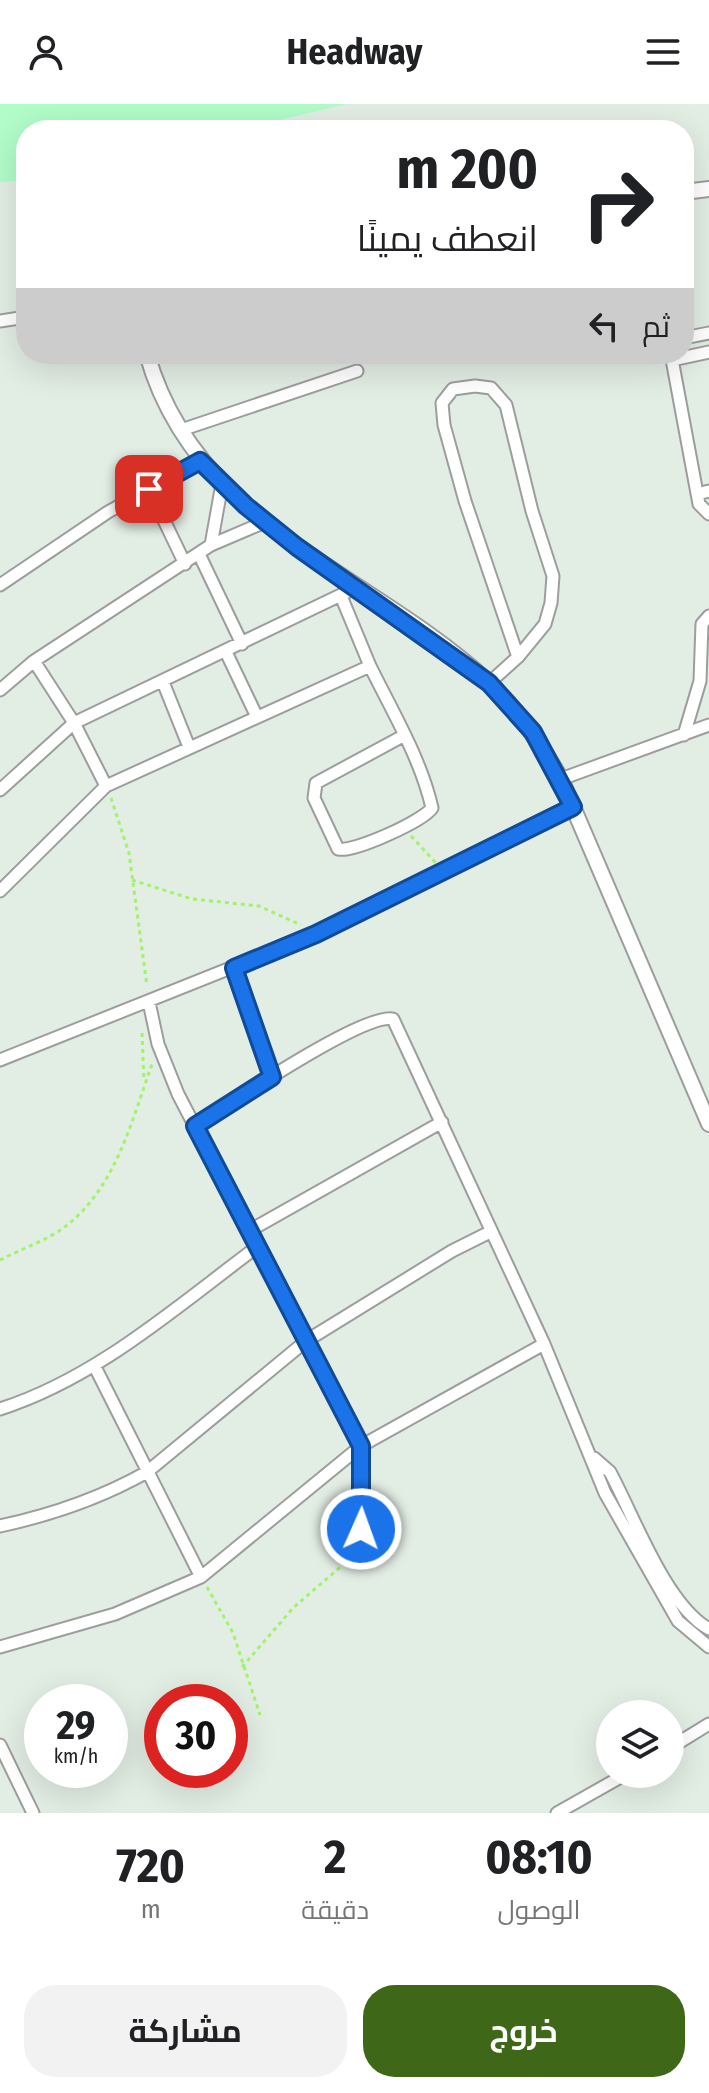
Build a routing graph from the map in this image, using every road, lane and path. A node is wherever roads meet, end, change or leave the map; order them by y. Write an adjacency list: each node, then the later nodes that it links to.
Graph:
1 (150, 364): 4 (street)
2 (674, 364): 8 (street)
3 (357, 371): 4 (street)
4 (181, 430): 5 (street)
5 (200, 461): 6 (street); 7 (street)
6 (222, 484): 10 (street); 11 (street)
7 (149, 489): 13 (street); 14 (street)
8 (703, 493): 9 (street)
9 (709, 514)
10 (265, 522): 11 (street); 15 (street)
11 (211, 545): 12 (street)
12 (199, 554): 13 (street); 17 (street)
13 (185, 564): 20 (street)
14 (0, 585)
15 (347, 591): 17 (street); 21 (street); 24 (street)
16 (709, 616): 22 (street)
17 (242, 644): 18 (street)
18 (226, 652): 23 (street); 26 (street)
19 (518, 657): 19 (street); 24 (street)
20 (34, 661): 25 (street); 27 (street)
21 (370, 666): 26 (street); 30 (street)
22 (705, 680): 29 (street)
23 (163, 682): 27 (street); 31 (street)
24 (489, 683): 32 (street)
25 (0, 690)
26 (257, 717): 31 (street)
27 (74, 723): 33 (street); 34 (street)
28 (709, 725): 29 (street)
29 (684, 735): 32 (street)
30 (403, 736): 36 (street); 36 (street)
31 (189, 747): 33 (street)
32 (561, 779): 35 (street)
33 (106, 786): 38 (path); 39 (street)
34 (0, 790)
35 (573, 807): 37 (street); 48 (street)
36 (392, 831): 37 (path)
37 (441, 871): 40 (street)
38 (132, 880): 40 (path); 42 (path)
39 (0, 891)
40 (316, 934): 41 (street)
41 (234, 968): 42 (street); 45 (street)
42 (150, 1007): 43 (street); 44 (street); 46 (path)
43 (158, 1044): 46 (path); 49 (street)
44 (0, 1060)
45 (272, 1077): 47 (street); 49 (street)
46 (144, 1084): 53 (path)
47 (442, 1122): 50 (street); 51 (street)
48 (709, 1124)
49 (195, 1126): 50 (street)
50 (249, 1231): 52 (street)
51 (490, 1232): 54 (street); 55 (street)
52 (257, 1247): 54 (street); 56 (street)
53 (0, 1260)
54 (306, 1341): 59 (street); 60 (street)
55 (544, 1344): 59 (street); 64 (street)
56 (95, 1367): 58 (street); 60 (street)
57 (0, 1393): 58 (street)
58 (4, 1408)
59 (361, 1446): 62 (street); 63 (street)
60 (147, 1472): 61 (street); 63 (street)
61 (0, 1526)
62 (359, 1549): 68 (path)
63 (201, 1577): 66 (street); 68 (path)
64 (672, 1600): 65 (street); 67 (street)
65 (709, 1629)
66 (0, 1647)
67 (709, 1647)
68 (242, 1667): 69 (path)
69 (260, 1715)
70 (709, 1724): 71 (street)
71 (684, 1739)
72 (0, 1745): 74 (street)
73 (601, 1788): 75 (street)
74 (33, 1813)
75 (557, 1813)

